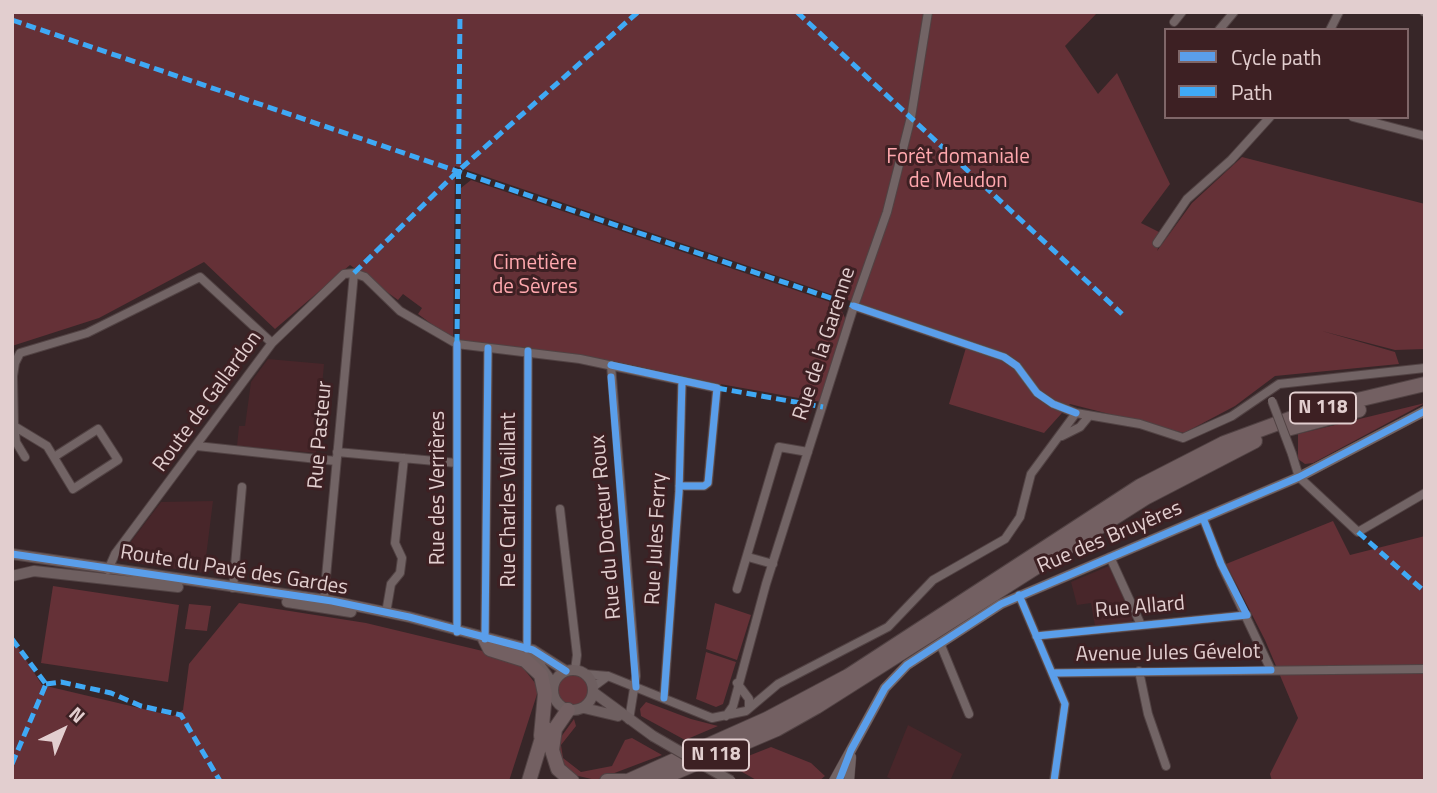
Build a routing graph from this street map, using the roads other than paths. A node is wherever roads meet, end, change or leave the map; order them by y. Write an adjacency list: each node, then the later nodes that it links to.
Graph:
1 (928, 12): 13 (street, Rue de la Garenne)
2 (1182, 12): 5 (street)
3 (1234, 12): 6 (street)
4 (1339, 12): 7 (street)
5 (1174, 22)
6 (1221, 28)
7 (1331, 28)
8 (1268, 119): 11 (street)
9 (1361, 119): 10 (street)
10 (1425, 136)
11 (1157, 243)
12 (354, 273): 14 (street, Route de Gallardon); 15 (street); 31 (street, Rue Pasteur)
13 (854, 306): 25 (street); 30 (street, Rue de la Garenne)
14 (272, 343): 27 (street); 29 (street, Route de Gallardon)
15 (457, 344): 16 (street); 35 (street, Rue des Verrières)
16 (488, 348): 17 (street); 57 (street)
17 (528, 351): 18 (street); 59 (street, Rue Charles Vaillant)
18 (611, 365): 20 (street); 68 (street, Rue du Docteur Roux)
19 (1425, 368): 22 (street)
20 (682, 381): 37 (street, Rue Jules Ferry); 37 (street)
21 (1425, 384): 88 (highway, N 118)
22 (1269, 391): 26 (street); 36 (street, bridge)
23 (1425, 394): 82 (highway, N 118)
24 (1425, 411): 36 (street, Rue des Bruyères)
25 (1076, 413): 26 (street); 28 (street)
26 (1089, 416): 28 (street)
27 (14, 426): 32 (street); 33 (street)
28 (1056, 439): 71 (street)
29 (197, 446): 31 (street); 46 (street, Route de Gallardon)
30 (808, 452): 43 (street); 45 (street, Rue de la Garenne)
31 (337, 456): 34 (street); 51 (street, Rue Pasteur)
32 (25, 457)
33 (54, 457): 33 (street)
34 (404, 458): 35 (street); 52 (street)
35 (457, 463): 55 (street, Rue des Verrières)
36 (1299, 477): 39 (street); 41 (street, Rue des Bruyères)
37 (679, 486): 72 (street, Rue Jules Ferry)
38 (242, 487): 48 (street)
39 (1425, 493)
40 (560, 509): 63 (street)
41 (1203, 518): 44 (street, Rue des Bruyères); 53 (street)
42 (14, 555): 46 (main road, Route du Pavé des Gardes); 47 (main road, Route du Pavé des Gardes)
43 (748, 557): 45 (street); 49 (street)
44 (1110, 557): 50 (street, Rue des Bruyères); 54 (street)
45 (773, 564): 66 (street, Rue de la Garenne)
46 (108, 570): 48 (main road, Route du Pavé des Gardes)
47 (15, 574): 55 (main road, Route du Pavé des Gardes)
48 (233, 588): 51 (main road, Route du Pavé des Gardes)
49 (737, 589)
50 (1018, 596): 56 (street); 58 (street, Rue des Bruyères)
51 (324, 599): 52 (main road, Route du Pavé des Gardes)
52 (386, 613): 55 (main road, Route du Pavé des Gardes)
53 (1247, 615): 54 (street, Rue Allard); 61 (street)
54 (1142, 625): 56 (street, Rue Allard)
55 (453, 631): 57 (main road, Route du Pavé des Gardes)
56 (1036, 636): 64 (street)
57 (485, 639): 59 (main road, Route du Pavé des Gardes); 80 (highway)
58 (940, 643): 78 (street); 81 (street, Rue des Bruyères)
59 (527, 649): 63 (main road, Route du Pavé des Gardes); 67 (main road)
60 (1425, 669): 61 (street, Avenue Jules Gévelot)
61 (1271, 670): 62 (street, Avenue Jules Gévelot)
62 (1139, 671): 64 (street, Avenue Jules Gévelot); 83 (street)
63 (575, 672): 65 (street); 67 (main road); 69 (main road)
64 (1052, 673): 93 (street)
65 (608, 676): 68 (street); 69 (street)
66 (737, 683): 70 (street); 74 (street, Rue de la Garenne)
67 (553, 684): 73 (main road)
68 (636, 687): 72 (street); 79 (street, Rue du Docteur Roux)
69 (593, 689): 76 (main road); 79 (main road)
70 (746, 696): 71 (street); 74 (street); 75 (street)
71 (760, 697): 75 (street)
72 (664, 698): 74 (street)
73 (555, 700): 77 (main road); 80 (highway)
74 (735, 705): 75 (street)
75 (750, 707)
76 (583, 708): 77 (main road); 79 (main road)
77 (568, 710): 86 (highway)
78 (969, 714)
79 (629, 720): 91 (main road, bridge)
80 (541, 736): 85 (highway)
81 (851, 750): 84 (street, Rue des Bruyères); 92 (street, Rue des Bruyères)
82 (689, 766): 89 (highway, N 118); 90 (highway)
83 (1166, 766)
84 (838, 778)
85 (529, 781)
86 (572, 781)
87 (607, 781): 88 (highway)
88 (626, 781)
89 (655, 781)
90 (668, 781)
91 (731, 781)
92 (849, 781)
93 (1054, 781)

